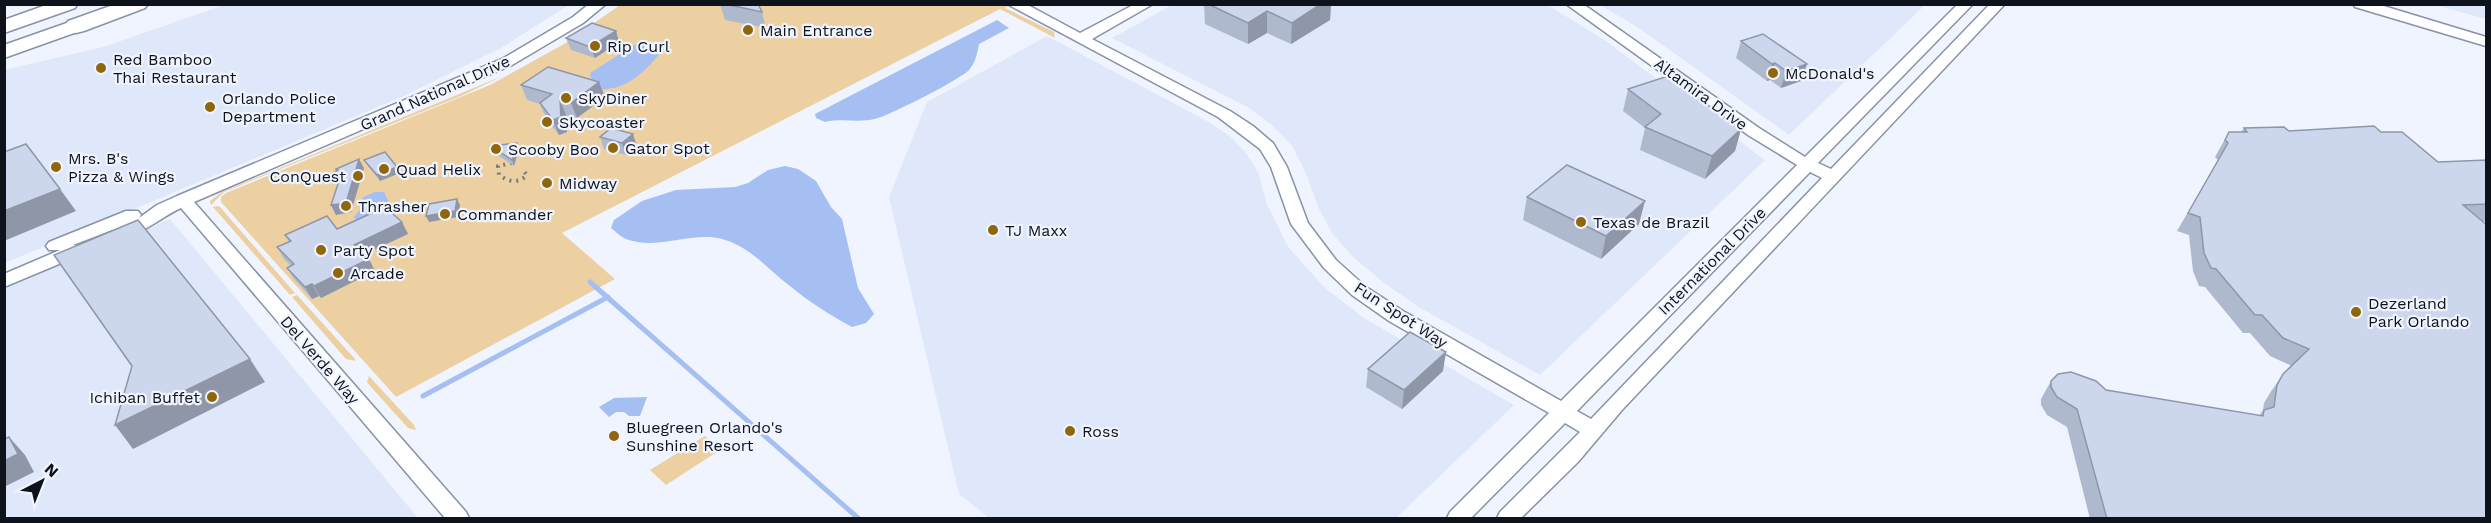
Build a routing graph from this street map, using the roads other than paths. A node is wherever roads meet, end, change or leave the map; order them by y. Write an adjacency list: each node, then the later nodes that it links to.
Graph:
1 (68, 4): 13 (main road)
2 (133, 4): 12 (main road)
3 (138, 4): 12 (highway)
4 (599, 4): 23 (street, Grand National Drive)
5 (1014, 4): 16 (street, Fun Spot Way)
6 (1146, 4): 16 (street)
7 (1573, 4): 21 (street, Altamira Drive)
8 (1998, 4): 18 (street, International Drive)
9 (2360, 4): 17 (street)
10 (2398, 4): 14 (street)
11 (1962, 9): 15 (street, International Drive); 18 (street)
12 (76, 26): 19 (main road)
13 (4, 27)
14 (2487, 31)
15 (1935, 35): 20 (street); 21 (street, International Drive)
16 (1080, 38): 27 (street, Fun Spot Way)
17 (2487, 42)
18 (1960, 45): 20 (street, International Drive)
19 (4, 52)
20 (1940, 66): 22 (street, International Drive)
21 (1806, 165): 22 (street, Altamira Drive); 27 (street, International Drive)
22 (1834, 177): 28 (street, International Drive)
23 (183, 200): 24 (street, Grand National Drive); 29 (street, Del Verde Way)
24 (163, 209): 25 (street, Grand National Drive); 26 (street, Grand National Drive)
25 (4, 268)
26 (4, 281)
27 (1563, 412): 28 (street, Fun Spot Way); 30 (street, International Drive)
28 (1594, 430): 31 (street, International Drive)
29 (458, 519)
30 (1458, 519)
31 (1508, 519)

